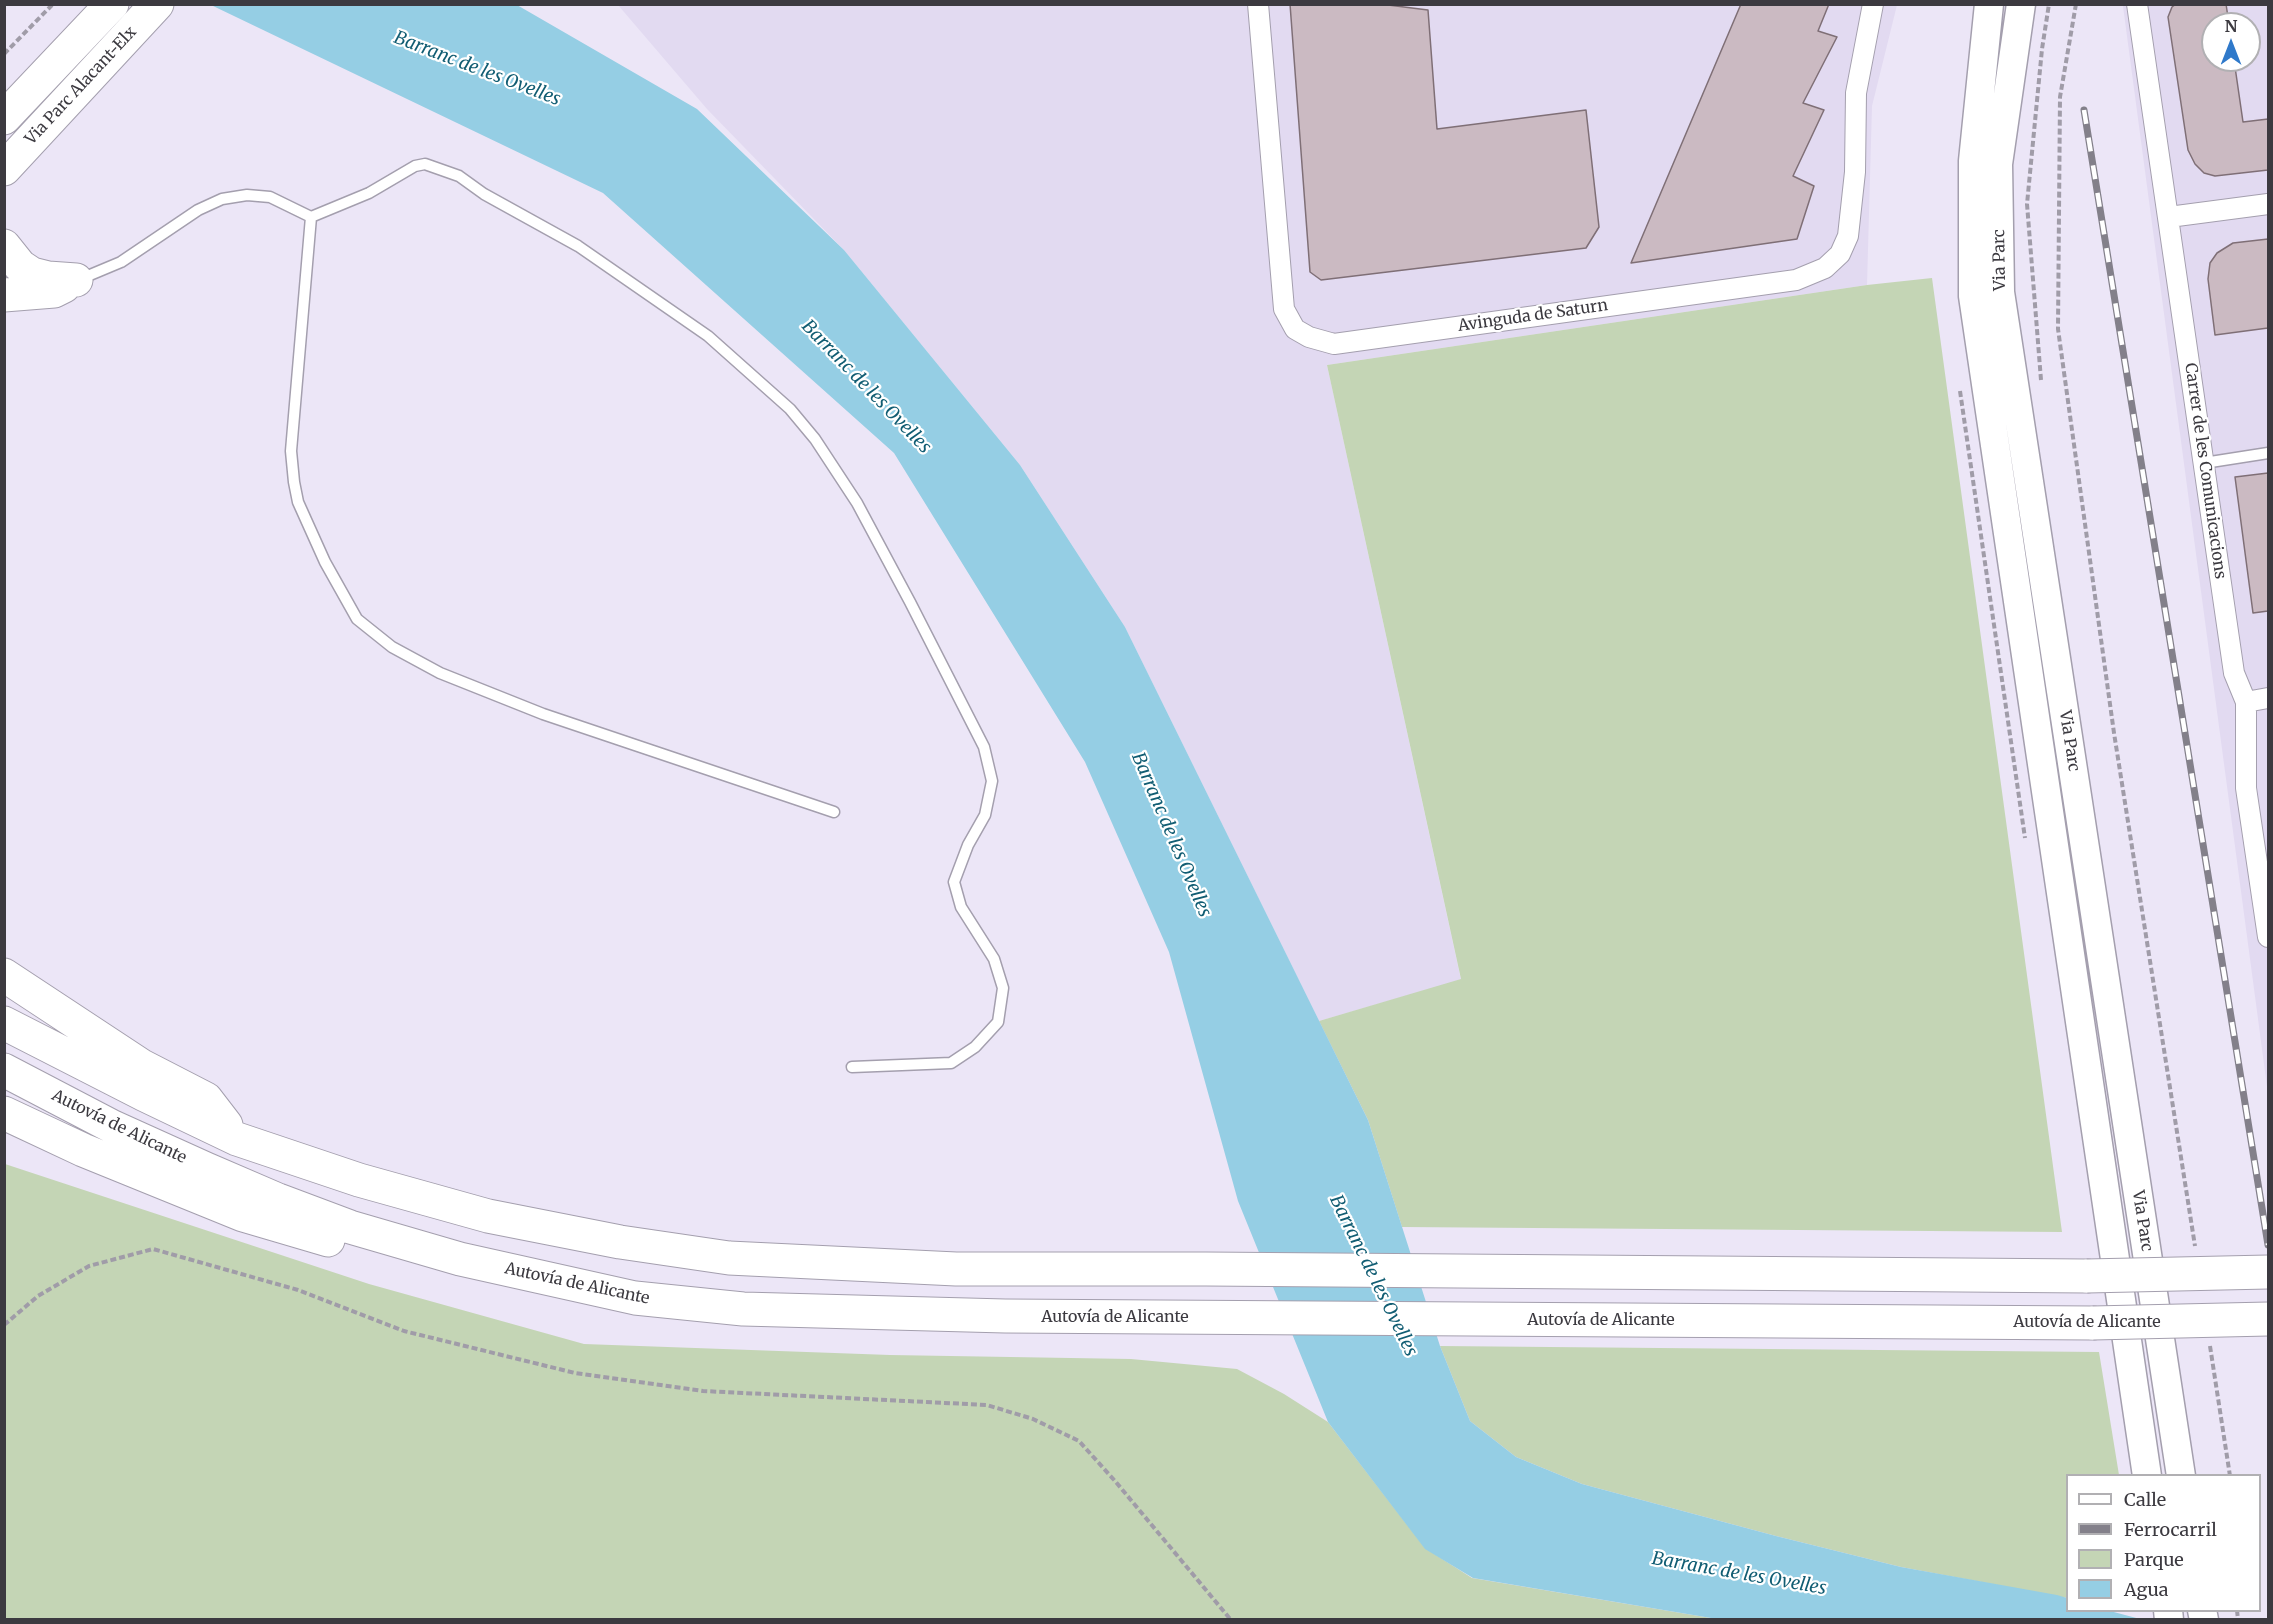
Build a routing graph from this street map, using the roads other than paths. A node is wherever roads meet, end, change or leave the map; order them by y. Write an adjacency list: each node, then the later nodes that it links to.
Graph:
1 (112, 4): 8 (highway, Via Parc Alacant-Elx)
2 (158, 4): 9 (highway, Via Parc Alacant-Elx)
3 (1258, 4): 4 (street, Avinguda de Saturn)
4 (1874, 4)
5 (1989, 4): 31 (main road, Via Parc)
6 (2021, 4): 32 (main road, Via Parc)
7 (2137, 4): 12 (street, Carrer de les Comunicacions)
8 (4, 118)
9 (4, 169)
10 (2268, 204): 12 (street)
11 (311, 217): 14 (lane); 20 (lane); 24 (lane)
12 (2169, 217): 17 (street, Carrer de les Comunicacions)
13 (4, 246): 14 (highway)
14 (76, 280): 15 (highway)
15 (4, 294)
16 (2268, 453): 17 (lane)
17 (2204, 463): 19 (street, Carrer de les Comunicacions)
18 (2268, 698): 19 (street)
19 (2246, 702): 21 (street, Carrer de les Comunicacions)
20 (834, 812)
21 (2268, 937)
22 (4, 975): 27 (highway)
23 (4, 1023): 27 (highway)
24 (852, 1067)
25 (4, 1070): 29 (highway, Autovía de Alicante)
26 (4, 1113): 29 (highway)
27 (237, 1139): 28 (highway, bridge)
28 (2268, 1272)
29 (634, 1298): 30 (highway, Autovía de Alicante, bridge)
30 (2268, 1318)
31 (2147, 1474)
32 (2181, 1474)

